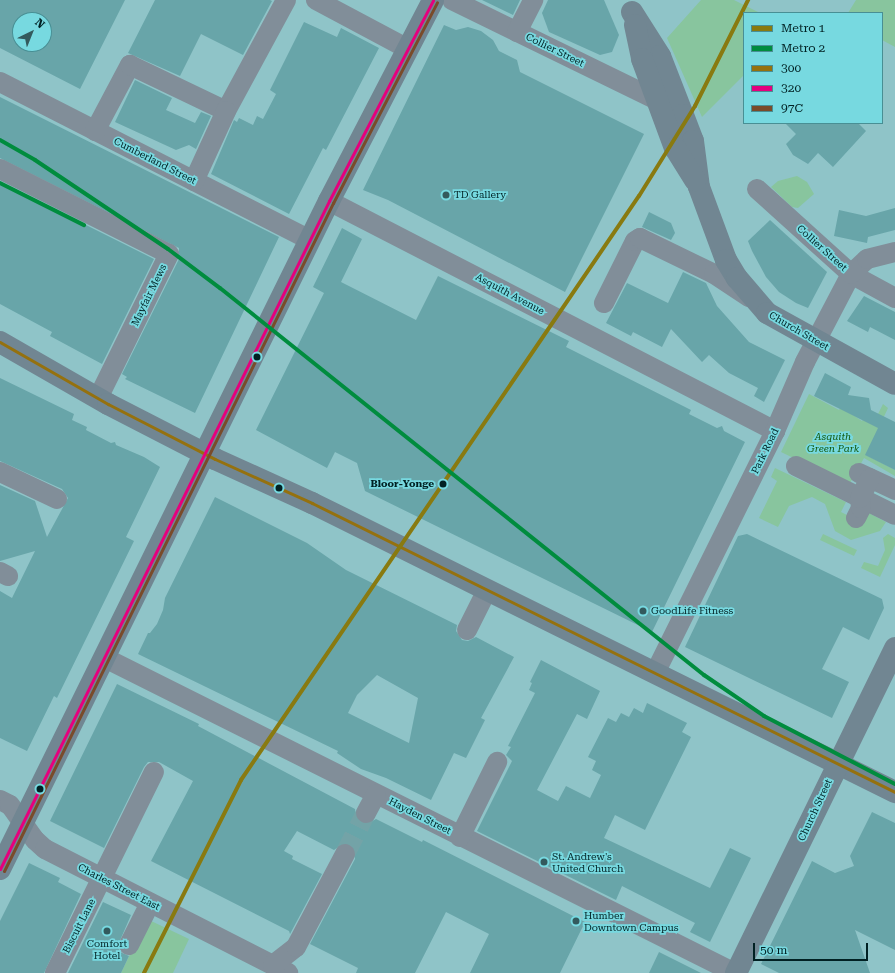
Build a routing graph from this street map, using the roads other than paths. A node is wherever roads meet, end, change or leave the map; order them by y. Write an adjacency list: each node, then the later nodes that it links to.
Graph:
1 (286, 0): 11 (street)
2 (433, 0): 8 (main road)
3 (452, 0): 7 (street, Collier Street)
4 (533, 0): 7 (street)
5 (318, 1): 8 (street)
6 (630, 6): 10 (main road, Church Street); 15 (main road, Church Street)
7 (517, 32): 10 (street, Collier Street)
8 (408, 49): 17 (main road)
9 (0, 82): 12 (street, Cumberland Street)
10 (657, 100): 15 (main road, Church Street)
11 (226, 111): 12 (street); 14 (street)
12 (95, 131): 14 (street, Cumberland Street)
13 (0, 169): 27 (street, Mayfair Mews)
14 (194, 181): 18 (street, Cumberland Street)
15 (699, 187): 22 (main road, Church Street)
16 (757, 189): 20 (street, Collier Street)
17 (329, 201): 18 (main road); 28 (street, Asquith Avenue)
18 (310, 240): 29 (main road)
19 (895, 252): 20 (street, Park Road)
20 (851, 274): 21 (street, Collier Street); 25 (street, Park Road)
21 (895, 298)
22 (756, 302): 23 (street); 25 (main road, Church Street)
23 (604, 303)
24 (0, 342): 27 (main road)
25 (817, 342): 26 (main road, Church Street); 28 (street, Park Road)
26 (895, 384)
27 (98, 398): 29 (main road)
28 (775, 431): 41 (street, Park Road)
29 (205, 454): 37 (main road); 40 (main road)
30 (796, 466): 33 (street)
31 (0, 472): 34 (street)
32 (895, 490): 33 (street)
33 (860, 498): 35 (street); 36 (street)
34 (57, 499)
35 (895, 515)
36 (850, 516)
37 (487, 590): 38 (street); 41 (main road)
38 (467, 630)
39 (895, 648): 43 (main road, Church Street)
40 (105, 658): 46 (street, Hayden Street); 49 (main road)
41 (655, 673): 43 (main road)
42 (497, 762): 50 (street)
43 (838, 764): 45 (main road); 58 (main road, Church Street)
44 (154, 772): 53 (street, Biscuit Lane)
45 (895, 792)
46 (376, 794): 48 (street); 50 (street, Hayden Street)
47 (0, 800): 49 (street, Charles Street East)
48 (366, 813)
49 (22, 823): 52 (main road); 53 (street, Charles Street East)
50 (460, 836): 58 (street, Hayden Street)
51 (345, 854): 56 (street)
52 (0, 869)
53 (103, 878): 54 (street, Charles Street East); 57 (street, Biscuit Lane)
54 (150, 903): 55 (street); 56 (street, Charles Street East)
55 (129, 946)
56 (281, 969)
57 (55, 973)
58 (735, 973)

